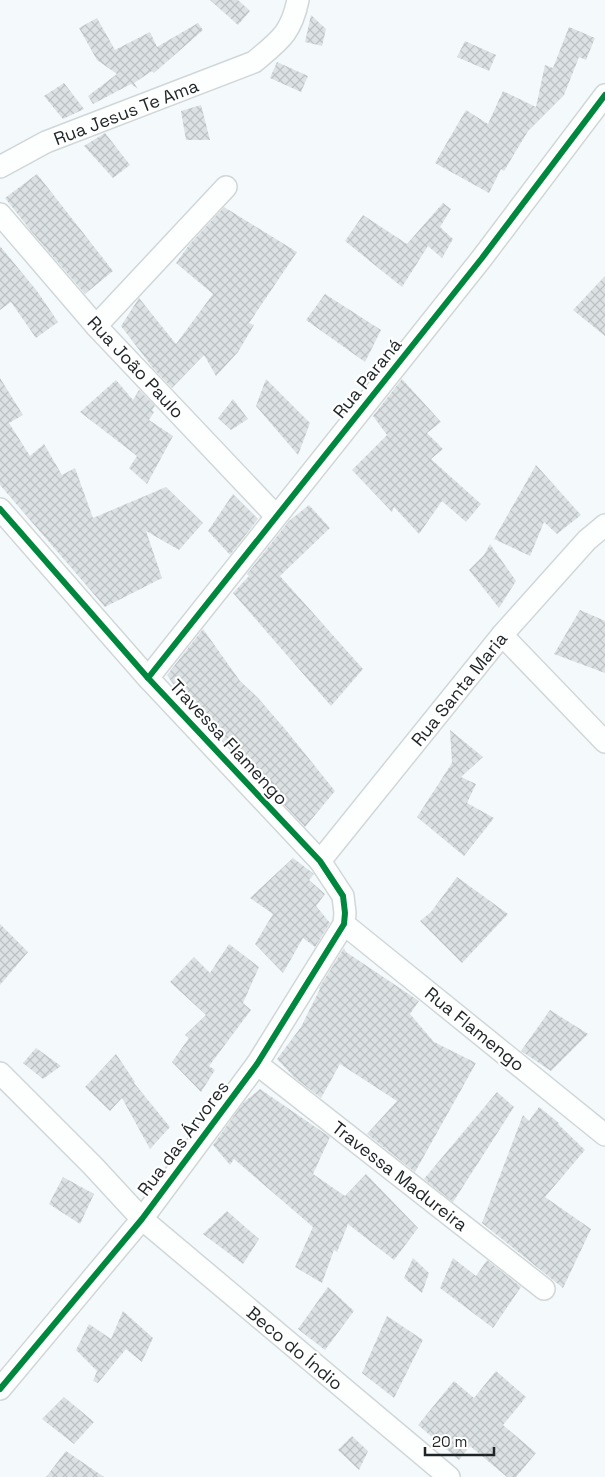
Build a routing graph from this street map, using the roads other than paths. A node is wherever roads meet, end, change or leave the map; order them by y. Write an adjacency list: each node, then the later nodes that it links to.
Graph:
1 (298, 0): 3 (street, Rua Jesus Te Ama)
2 (605, 94): 8 (street, Rua Paraná)
3 (0, 167)
4 (226, 187): 6 (street)
5 (0, 214): 6 (street, Rua João Paulo)
6 (96, 326): 8 (street, Rua João Paulo)
7 (0, 509): 11 (street, Travessa Flamengo)
8 (276, 516): 11 (street, Rua Paraná)
9 (605, 525): 10 (street, Rua Santa Maria)
10 (502, 635): 12 (street); 13 (street, Rua Santa Maria)
11 (148, 678): 13 (street, Travessa Flamengo)
12 (605, 742)
13 (320, 861): 14 (street, Travessa Flamengo)
14 (344, 924): 15 (street, Rua das Árvores); 17 (street, Rua Flamengo)
15 (257, 1064): 18 (street, Rua das Árvores); 19 (street, Travessa Madureira)
16 (0, 1073): 18 (street, Beco do Índio)
17 (605, 1135)
18 (142, 1219): 20 (street, Rua das Árvores); 21 (street, Beco do Índio)
19 (544, 1288)
20 (0, 1389)
21 (449, 1477)

